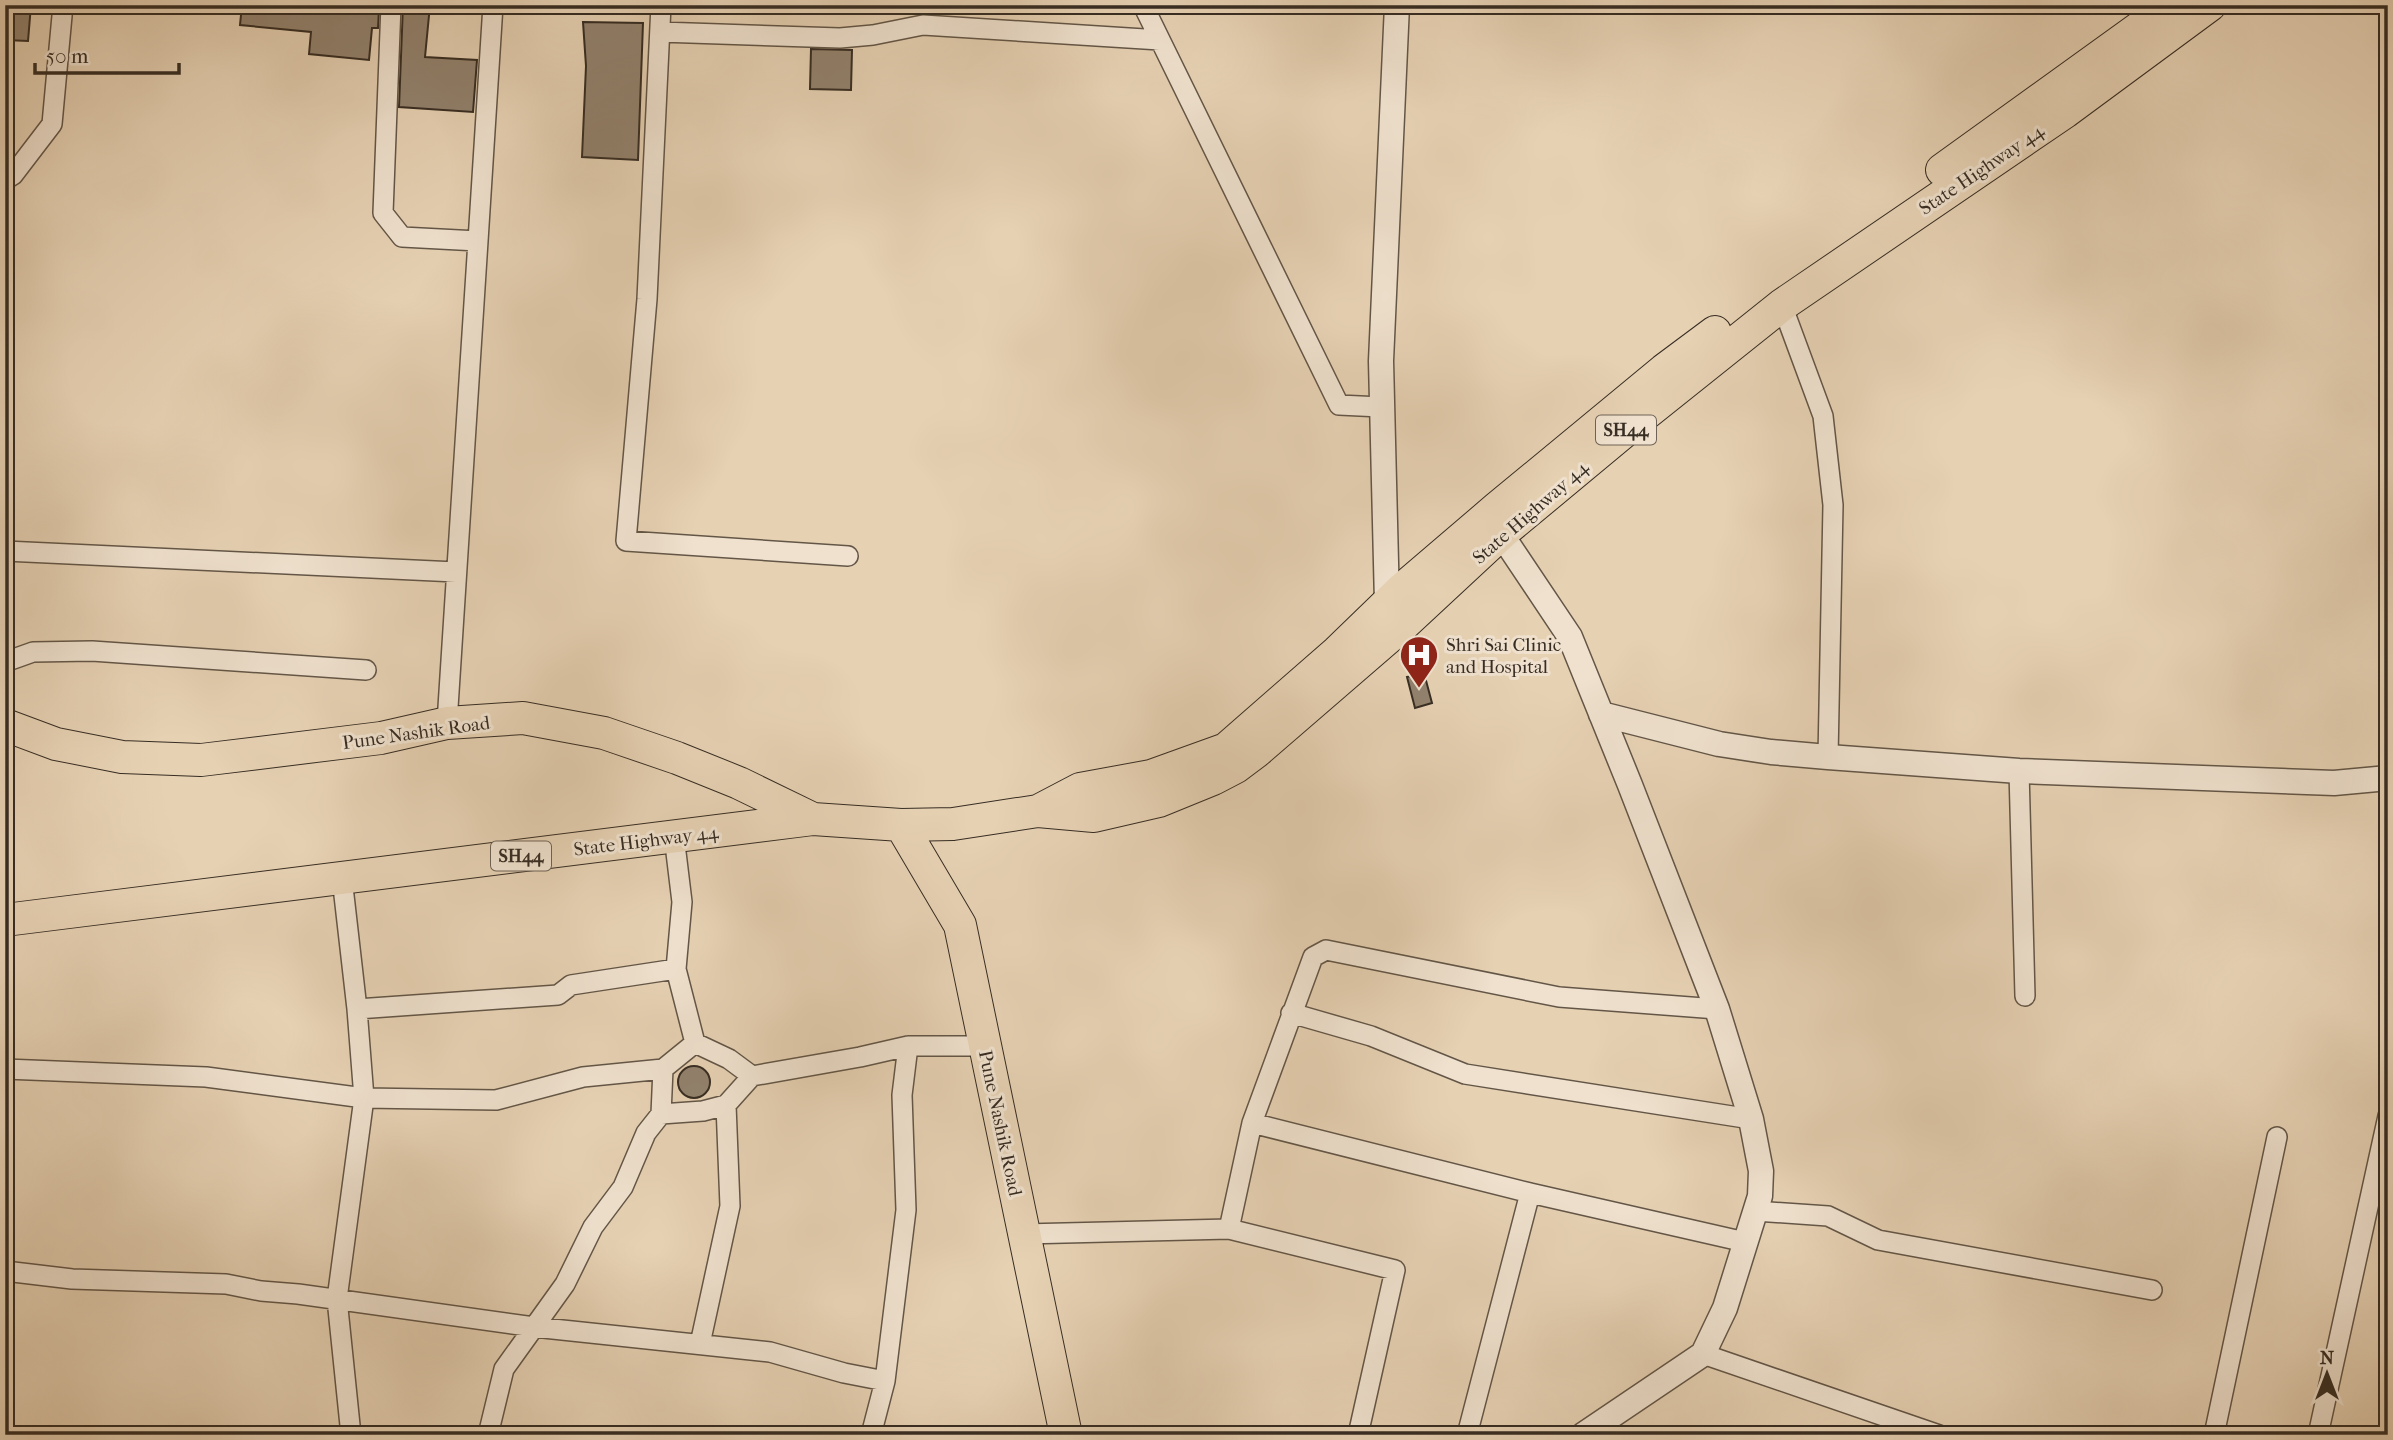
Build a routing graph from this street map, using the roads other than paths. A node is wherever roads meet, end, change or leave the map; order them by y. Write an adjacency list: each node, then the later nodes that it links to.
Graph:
1 (63, 5): 12 (street)
2 (391, 5): 14 (street)
3 (493, 5): 14 (street)
4 (661, 5): 9 (street)
5 (1143, 5): 10 (street)
6 (1397, 5): 16 (street)
7 (2171, 5): 11 (main road, State Highway 44 / SH44)
8 (2210, 5): 11 (main road, State Highway 44 / SH44)
9 (660, 32): 10 (street); 19 (street)
10 (1160, 40): 16 (street)
11 (2041, 114): 13 (main road, State Highway 44 / SH44)
12 (5, 180)
13 (1885, 222): 15 (main road, State Highway 44 / SH44); 17 (main road, State Highway 44 / SH44)
14 (478, 241): 20 (street)
15 (1782, 305): 17 (main road, State Highway 44 / SH44); 27 (street)
16 (1381, 407): 21 (street)
17 (1495, 525): 21 (main road, State Highway 44 / SH44); 24 (street)
18 (5, 551): 20 (street)
19 (848, 556)
20 (456, 572): 25 (street)
21 (1395, 614): 31 (main road, State Highway 44 / SH44)
22 (5, 662): 23 (street)
23 (366, 670)
24 (1601, 713): 27 (street); 38 (street)
25 (447, 723): 26 (main road, Pune Nashik Road); 30 (main road, Pune Nashik Road)
26 (6, 726)
27 (1828, 757): 28 (street)
28 (2018, 772): 29 (street); 36 (street)
29 (2388, 778)
30 (813, 819): 31 (main road, State Highway 44 / SH44); 32 (main road, State Highway 44 / SH44)
31 (901, 825): 42 (main road, Pune Nashik Road)
32 (674, 836): 33 (main road, State Highway 44 / SH44); 35 (street)
33 (342, 878): 34 (main road, State Highway 44 / SH44); 37 (street)
34 (5, 920)
35 (676, 969): 37 (street); 40 (street)
36 (2025, 996)
37 (357, 1009): 46 (street)
38 (1717, 1009): 39 (street); 50 (street)
39 (1291, 1013): 50 (street); 51 (street)
40 (695, 1043): 44 (street); 45 (street)
41 (908, 1046): 42 (street); 45 (street); 64 (street)
42 (985, 1046): 56 (main road, Pune Nashik Road)
43 (5, 1069): 46 (street)
44 (663, 1069): 46 (street); 48 (street)
45 (752, 1076): 47 (street)
46 (364, 1098): 60 (street)
47 (726, 1105): 48 (street); 62 (street)
48 (661, 1114): 61 (street)
49 (2388, 1116): 74 (street)
50 (1751, 1119): 54 (street)
51 (1252, 1123): 53 (street); 55 (street)
52 (2277, 1137): 73 (street)
53 (1530, 1193): 57 (street); 70 (street)
54 (1755, 1210): 57 (street); 59 (street)
55 (1229, 1229): 56 (street); 69 (street)
56 (1024, 1234): 68 (main road, Pune Nashik Road)
57 (1745, 1242): 63 (street)
58 (5, 1271): 60 (street)
59 (2152, 1290)
60 (337, 1299): 61 (street); 65 (street)
61 (534, 1327): 62 (street); 66 (street)
62 (700, 1344): 64 (street)
63 (1703, 1354): 71 (street); 72 (street)
64 (885, 1381): 67 (street)
65 (351, 1435)
66 (488, 1435)
67 (871, 1435)
68 (1066, 1435)
69 (1358, 1435)
70 (1467, 1435)
71 (1583, 1435)
72 (1939, 1435)
73 (2214, 1435)
74 (2318, 1435)

